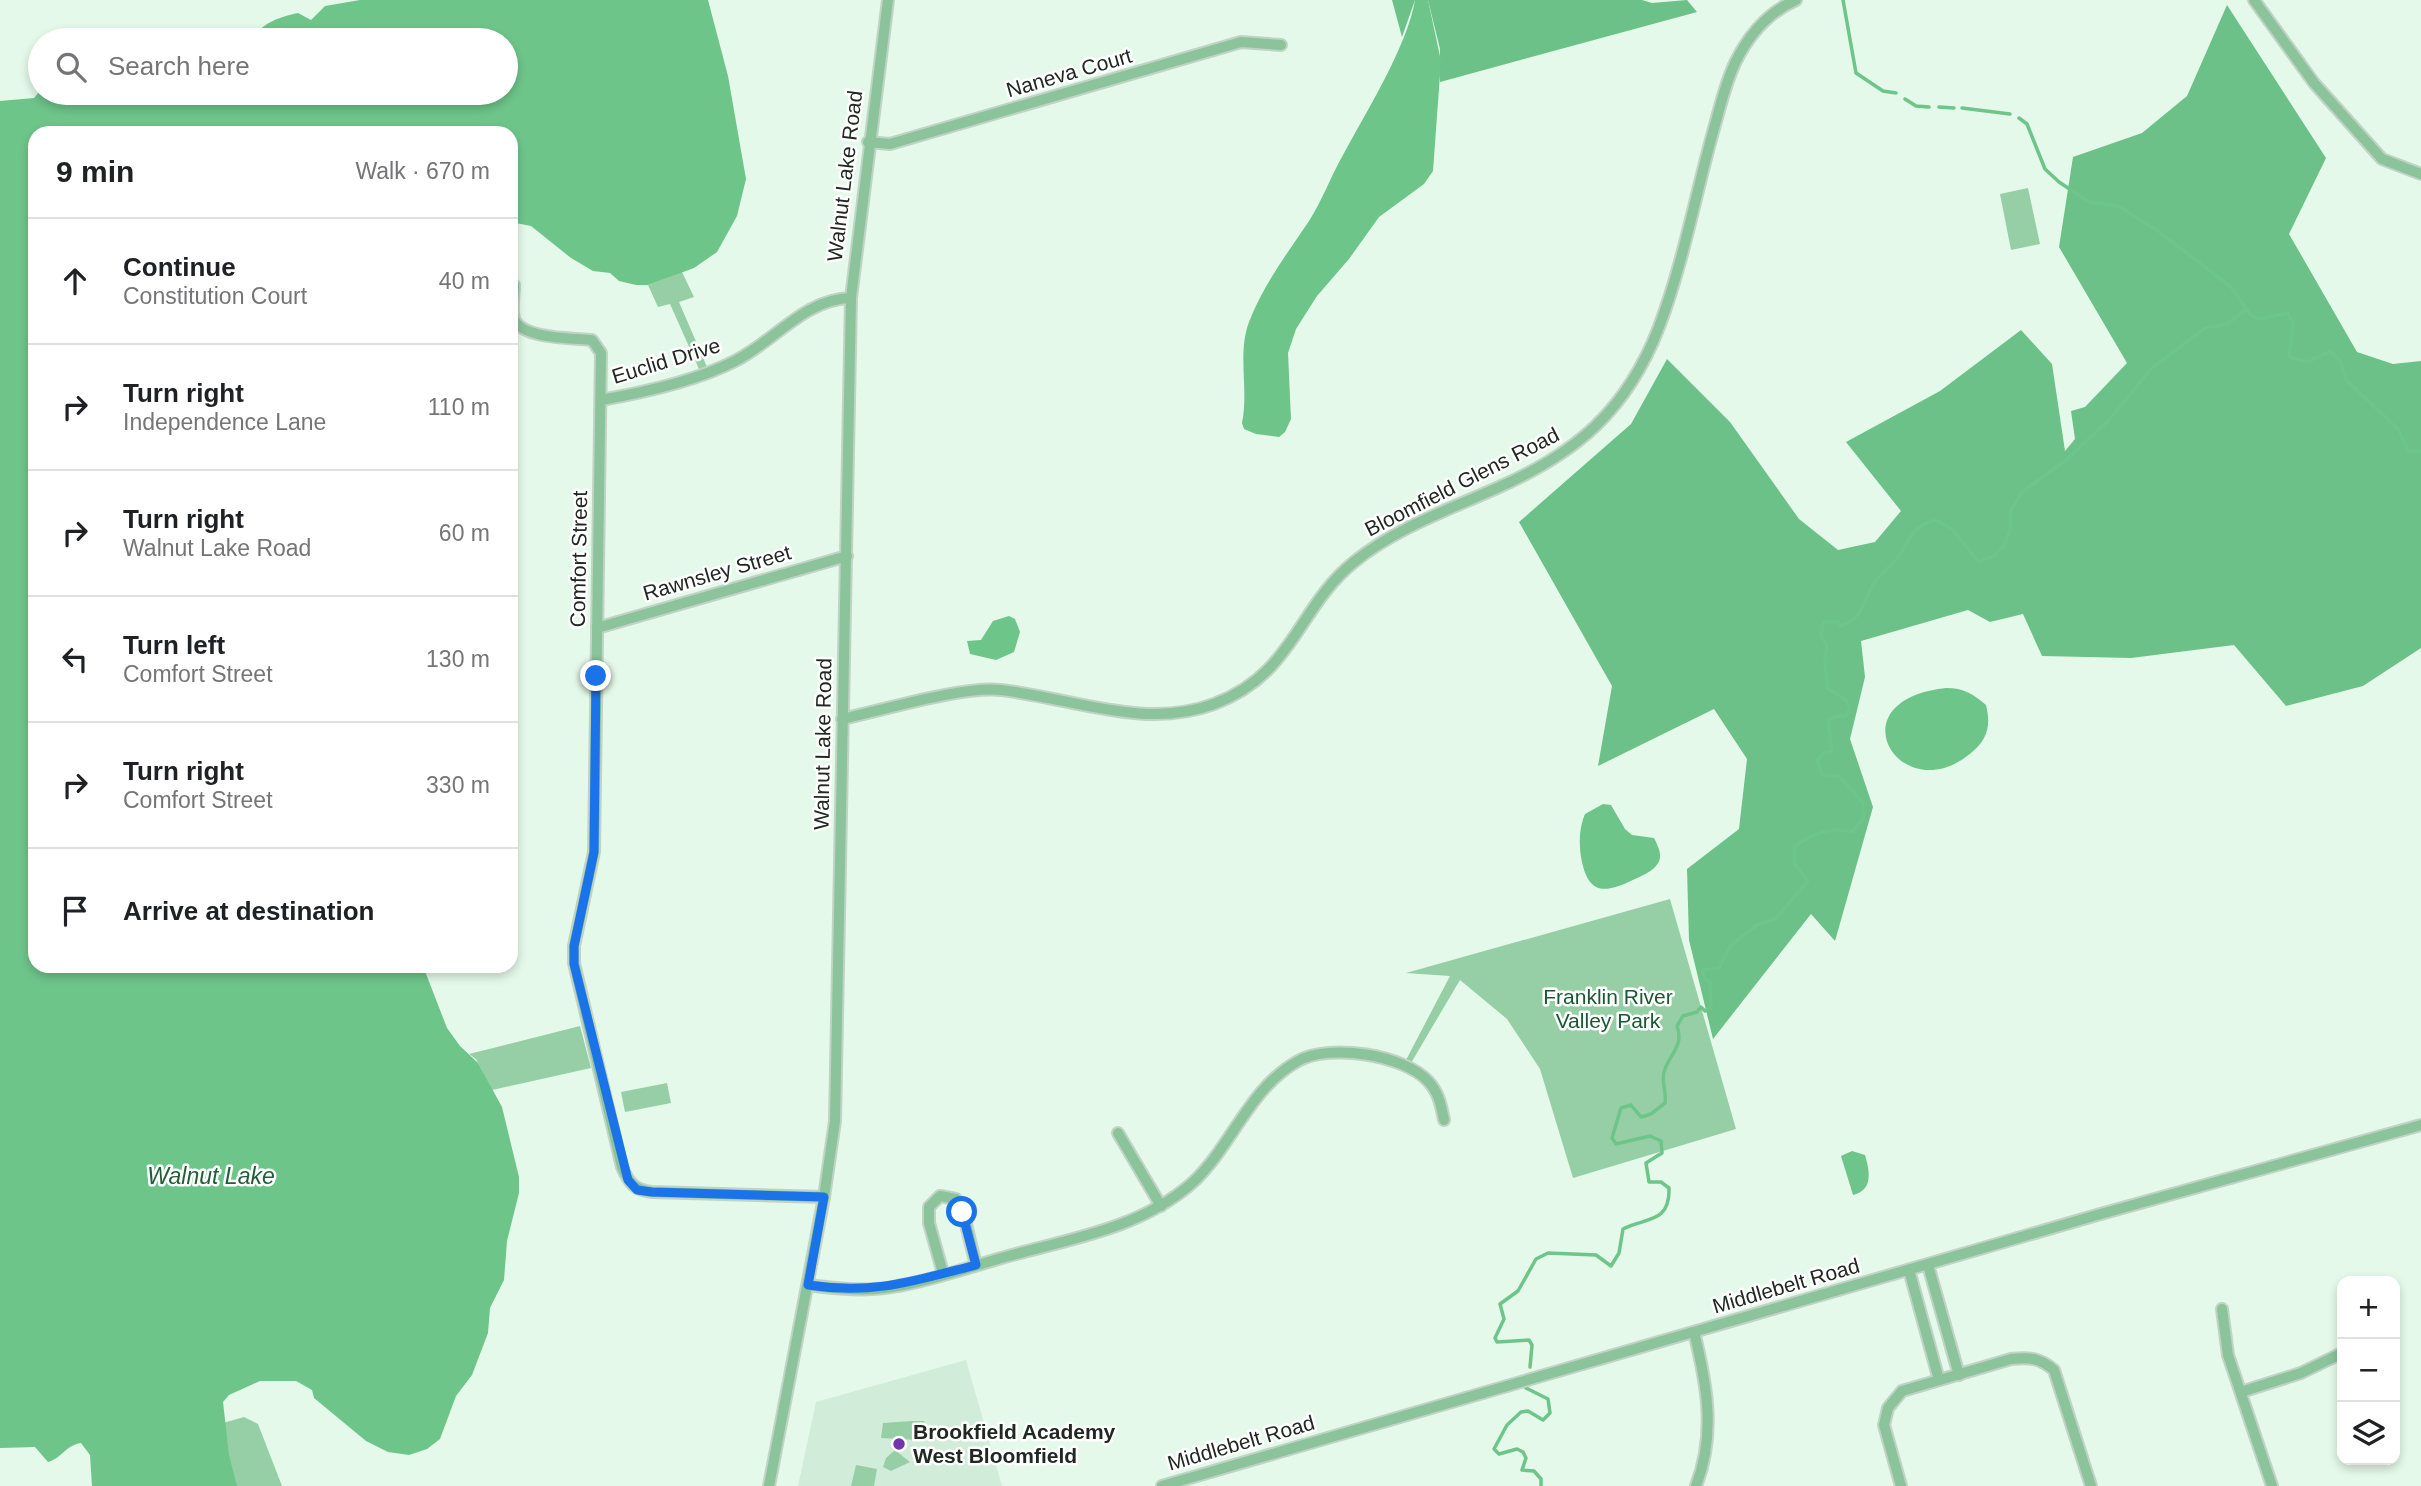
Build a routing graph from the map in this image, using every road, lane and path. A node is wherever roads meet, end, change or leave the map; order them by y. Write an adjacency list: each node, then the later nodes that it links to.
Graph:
1 (888, 0): 5 (street, Walnut Lake Road)
2 (1796, 0): 12 (street, Bloomfield Glens Road)
3 (2254, 0): 6 (street)
4 (1281, 45): 5 (street, Naneva Court)
5 (868, 142): 7 (street, Walnut Lake Road)
6 (2421, 174)
7 (851, 298): 9 (street, Euclid Drive); 10 (street, Walnut Lake Road)
8 (518, 325): 9 (street, Comfort Street)
9 (601, 400): 11 (street, Comfort Street)
10 (847, 556): 11 (street, Rawnsley Street); 12 (street, Walnut Lake Road)
11 (597, 628): 16 (street, Comfort Street)
12 (842, 719): 16 (street, Walnut Lake Road)
13 (1444, 1120): 17 (street)
14 (2421, 1125): 19 (street, Middlebelt Road)
15 (1118, 1133): 17 (street)
16 (824, 1197): 22 (street, Walnut Lake Road)
17 (1161, 1206): 18 (street)
18 (976, 1265): 21 (street); 21 (street)
19 (1928, 1265): 20 (street, Middlebelt Road); 26 (street)
20 (1909, 1270): 24 (street, Middlebelt Road); 26 (street)
21 (943, 1273): 22 (street)
22 (808, 1285): 28 (street, Walnut Lake Road)
23 (2221, 1309): 27 (street)
24 (1694, 1332): 29 (street, Middlebelt Road); 30 (street)
25 (2337, 1355): 27 (street)
26 (1949, 1377): 31 (street); 32 (street)
27 (2241, 1392): 33 (street)
28 (769, 1486)
29 (1163, 1486)
30 (1696, 1486)
31 (1901, 1486)
32 (2091, 1486)
33 (2272, 1486)

